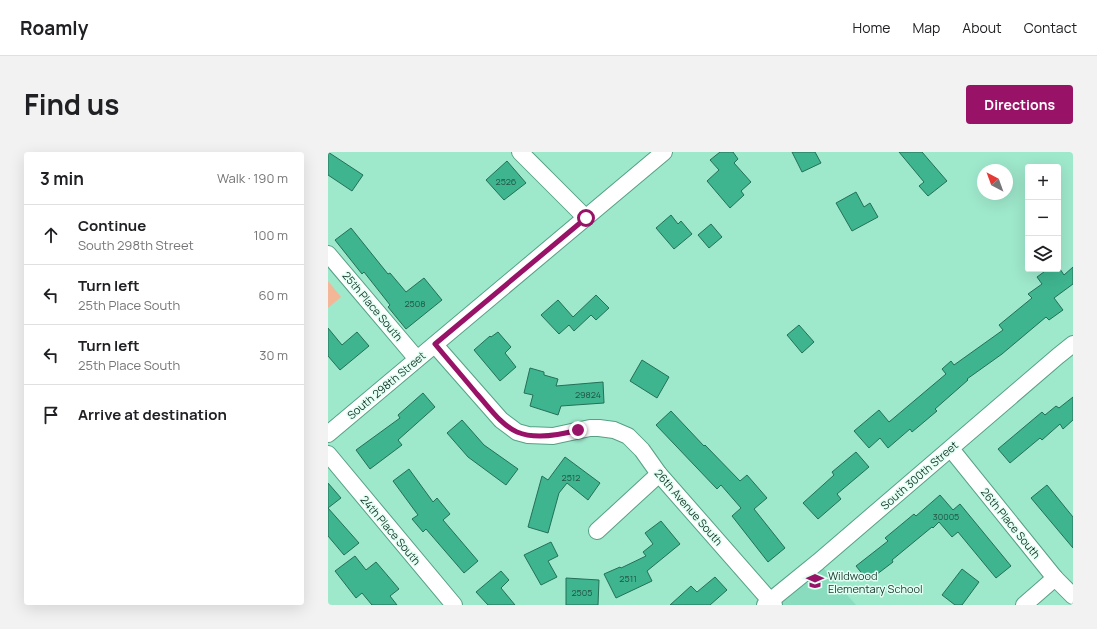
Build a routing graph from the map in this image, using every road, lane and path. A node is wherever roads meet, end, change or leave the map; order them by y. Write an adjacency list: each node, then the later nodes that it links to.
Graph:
1 (520, 152): 3 (street)
2 (664, 152): 3 (street, South 298th Street)
3 (586, 218): 5 (street, South 298th Street)
4 (328, 254): 7 (street, 25th Place South)
5 (435, 344): 7 (street, South 298th Street); 11 (street, 26th Avenue South)
6 (1073, 344): 9 (street, South 300th Street)
7 (417, 359): 8 (street, South 298th Street)
8 (328, 434)
9 (951, 449): 13 (street, 26th Place South); 15 (street, South 300th Street)
10 (328, 454): 16 (street, 24th Place South)
11 (659, 474): 12 (street); 15 (street, 26th Avenue South)
12 (597, 531)
13 (1055, 578): 14 (street, 26th Place South); 17 (street)
14 (1073, 596)
15 (770, 603)
16 (454, 605)
17 (1024, 605)

